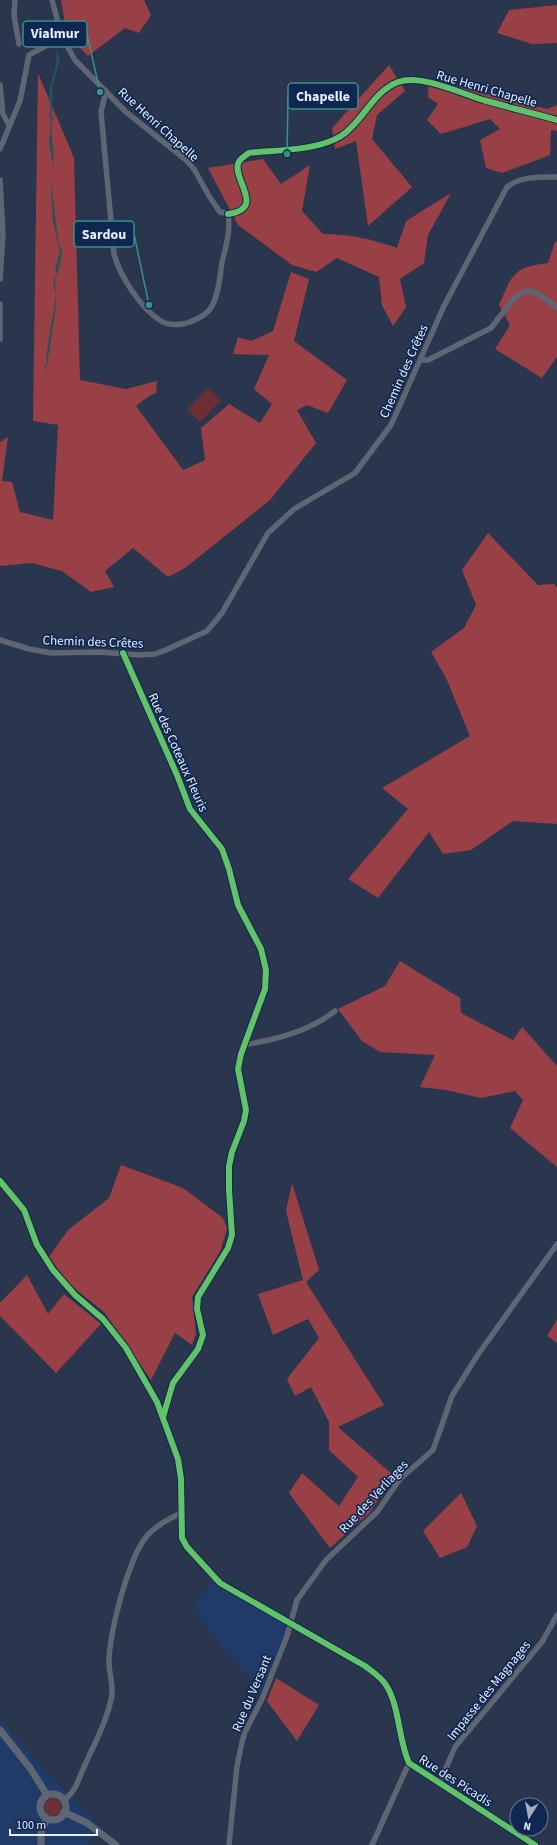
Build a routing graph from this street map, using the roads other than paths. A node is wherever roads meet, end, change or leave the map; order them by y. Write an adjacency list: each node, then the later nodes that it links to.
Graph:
1 (16, 0): 4 (street)
2 (52, 0): 3 (street, Rue Henri Chapelle)
3 (62, 37): 6 (street, Rue Henri Chapelle); 8 (street)
4 (19, 44)
5 (0, 85): 8 (street)
6 (106, 91): 12 (street, Rue Henri Chapelle); 12 (street)
7 (557, 120): 12 (street, Rue Henri Chapelle)
8 (9, 125): 9 (street)
9 (0, 149)
10 (557, 177): 18 (street, Chemin des Crêtes)
11 (0, 181): 13 (street)
12 (228, 214)
13 (2, 215): 14 (street)
14 (0, 278)
15 (0, 304): 17 (street)
16 (557, 308): 18 (street)
17 (0, 339)
18 (421, 360): 20 (street, Chemin des Crêtes)
19 (0, 640): 20 (street, Chemin des Crêtes)
20 (123, 653): 22 (street, Rue des Coteaux Fleuris)
21 (335, 1012): 22 (street)
22 (244, 1045): 25 (street, Rue des Coteaux Fleuris)
23 (0, 1181): 25 (street, Rue des Picadis)
24 (557, 1244): 28 (street, Rue des Verliages)
25 (163, 1417): 26 (street, Rue des Picadis)
26 (181, 1513): 28 (street, Rue des Picadis); 33 (street)
27 (557, 1615): 31 (street, Impasse des Magnages)
28 (291, 1623): 30 (street, Rue des Picadis); 38 (street, Rue du Versant)
29 (0, 1730): 32 (street)
30 (409, 1763): 31 (street, Rue des Picadis); 39 (street)
31 (440, 1782): 40 (street, Rue des Picadis)
32 (47, 1795): 33 (street); 35 (street)
33 (64, 1800): 34 (street)
34 (64, 1812): 35 (street); 37 (street)
35 (46, 1818): 36 (street)
36 (41, 1845)
37 (116, 1845)
38 (229, 1845)
39 (372, 1845)
40 (535, 1845)

